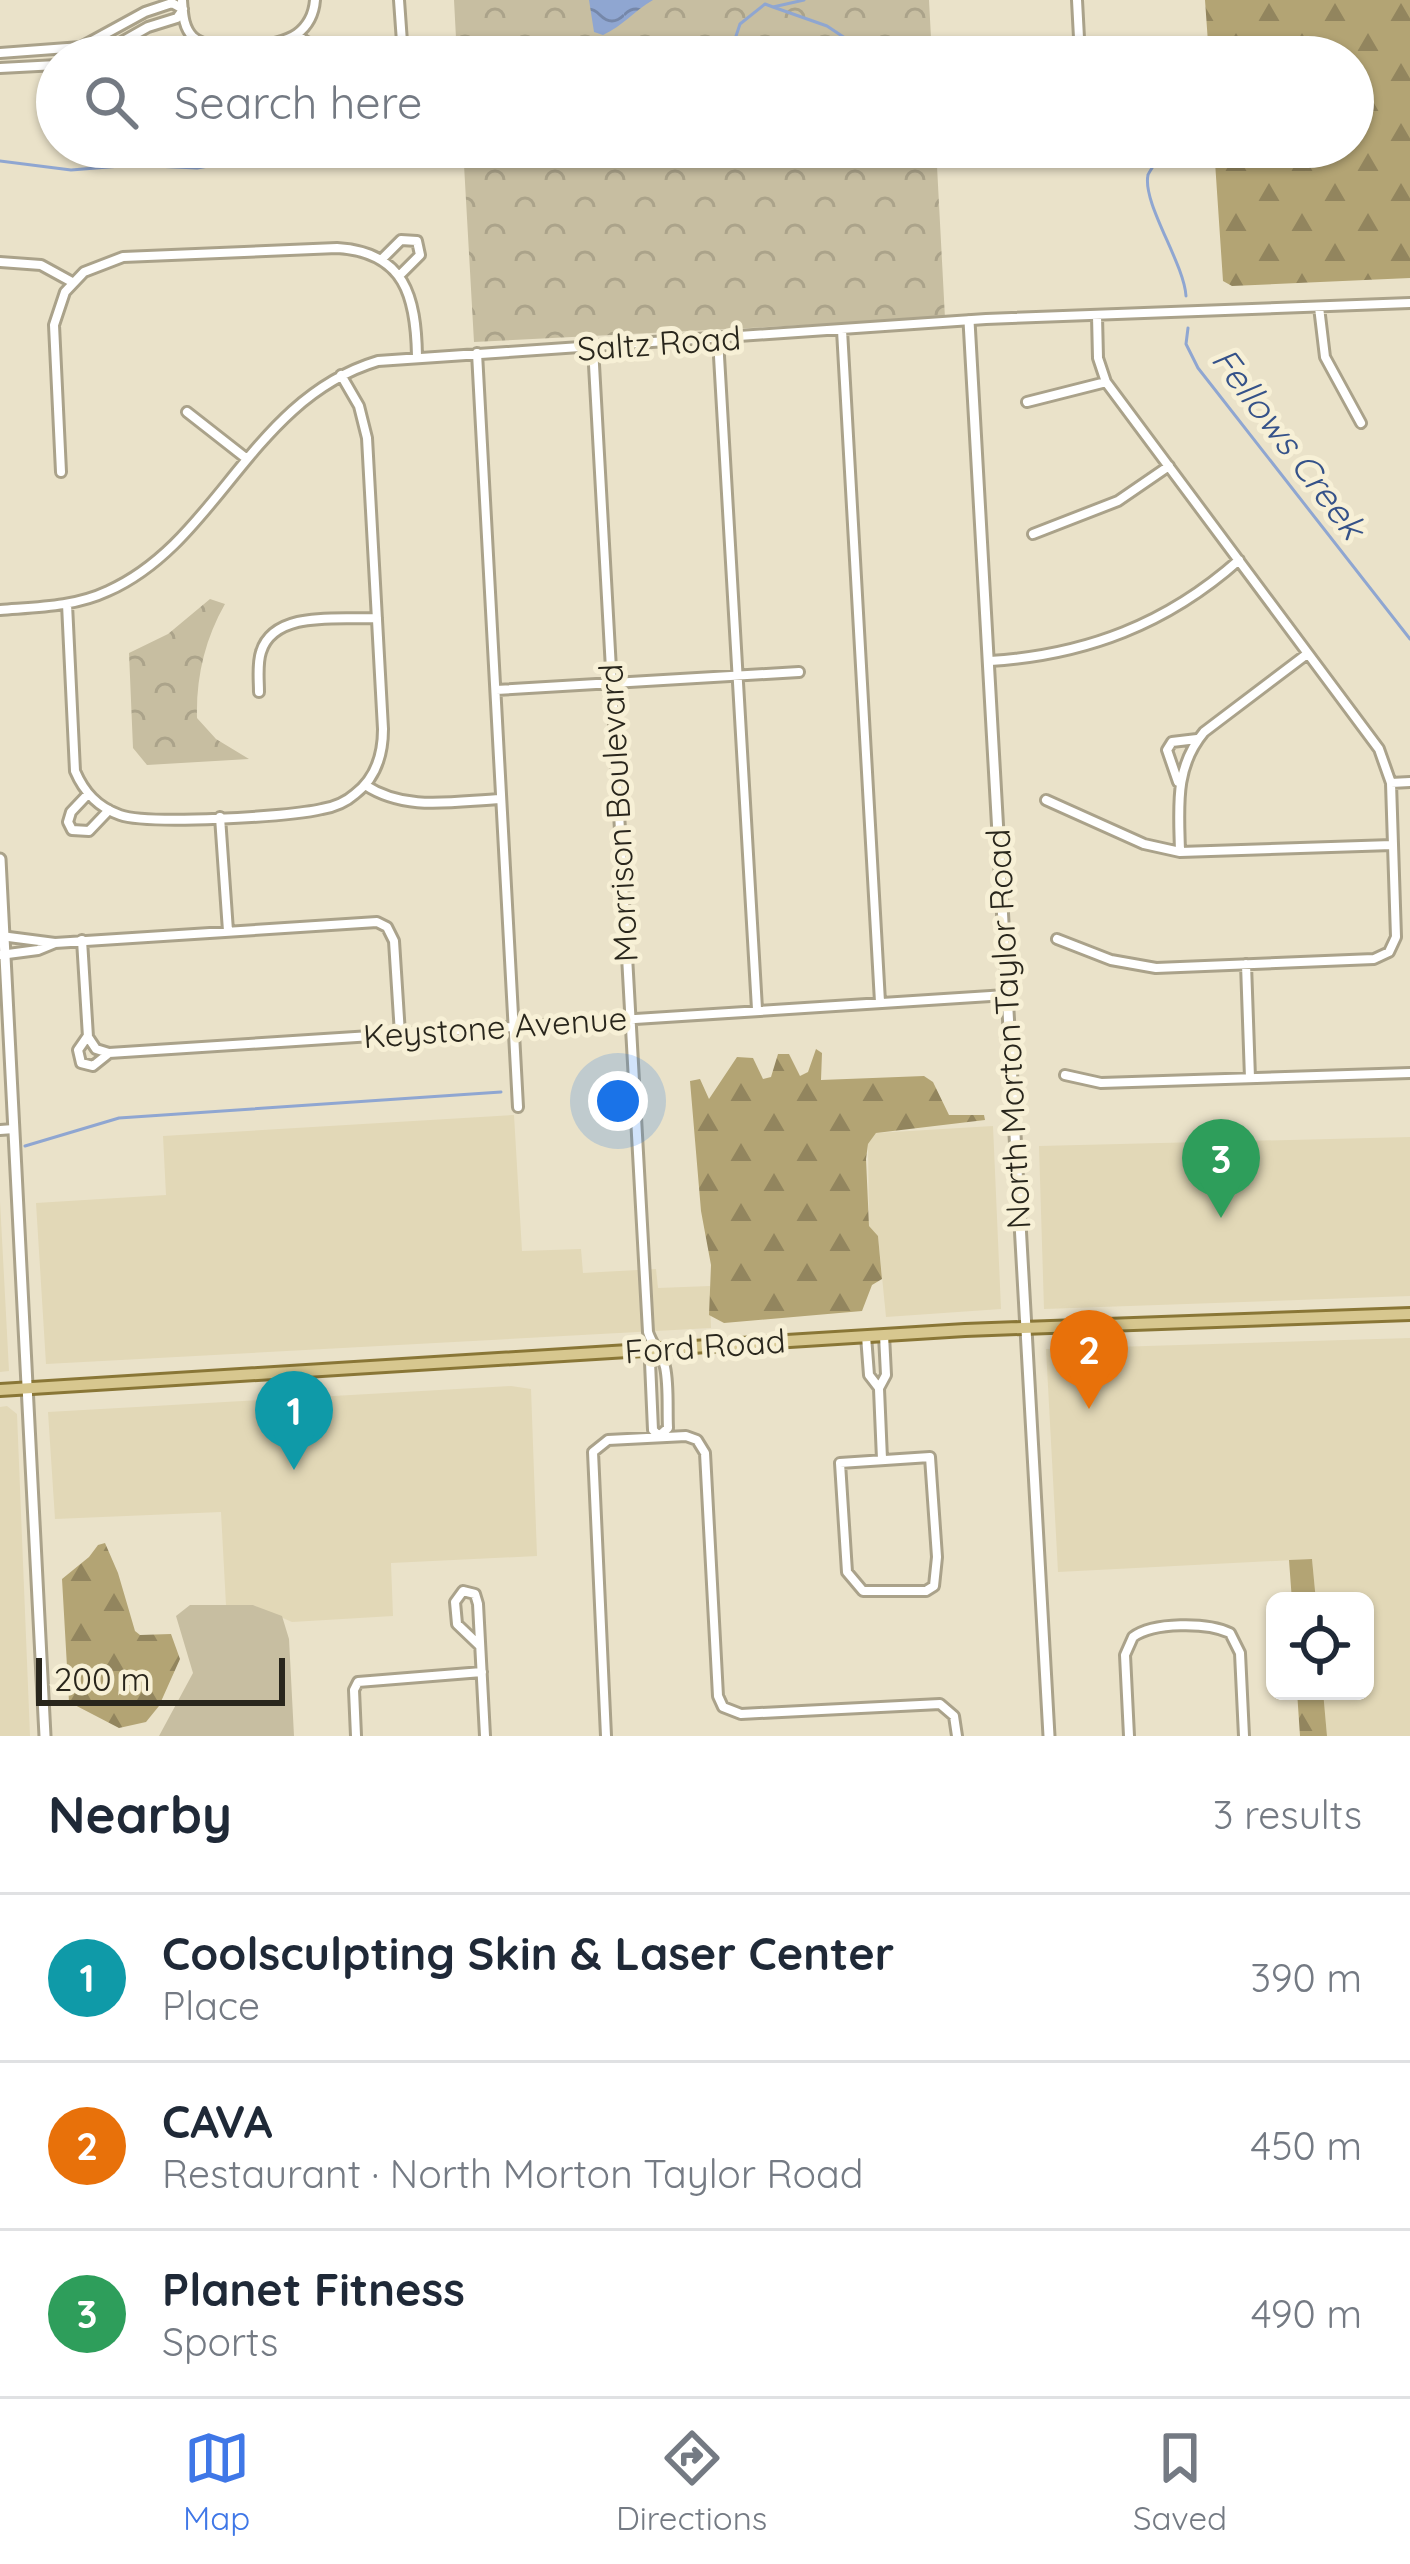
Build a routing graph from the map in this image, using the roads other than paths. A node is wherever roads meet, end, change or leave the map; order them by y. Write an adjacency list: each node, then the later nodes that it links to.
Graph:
1 (315, 0): 6 (street)
2 (399, 0): 11 (street)
3 (1077, 0): 12 (street)
4 (183, 5): 5 (street); 7 (street); 9 (street)
5 (128, 22): 7 (street); 8 (street)
6 (297, 34): 10 (street)
7 (134, 35)
8 (105, 36)
9 (194, 36)
10 (292, 36)
11 (402, 36)
12 (1079, 36)
13 (36, 50): 14 (street)
14 (0, 53)
15 (36, 66): 16 (street)
16 (0, 68)
17 (381, 260): 19 (street); 19 (street); 20 (street)
18 (0, 262): 20 (street)
19 (399, 276): 29 (street)
20 (72, 282): 37 (street)
21 (1410, 303): 22 (street, Saltz Road)
22 (1319, 307): 23 (street, Saltz Road); 34 (street)
23 (1096, 316): 24 (street, Saltz Road); 31 (street)
24 (969, 321): 25 (street, Saltz Road); 44 (street, North Morton Taylor Road)
25 (842, 330): 26 (street, Saltz Road); 71 (street)
26 (718, 339): 27 (street, Saltz Road); 46 (street)
27 (592, 347): 28 (street, Saltz Road); 47 (street, Morrison Boulevard)
28 (477, 353): 29 (street, Saltz Road); 48 (street)
29 (417, 356): 30 (street, Saltz Road)
30 (341, 375): 35 (street, Saltz Road); 42 (street)
31 (1106, 382): 32 (street); 36 (street)
32 (1027, 402)
33 (187, 412): 35 (street)
34 (1361, 423)
35 (248, 459): 40 (street, Saltz Road)
36 (1169, 466): 38 (street); 39 (street)
37 (61, 472)
38 (1033, 534)
39 (1240, 560): 43 (street); 44 (street)
40 (67, 604): 41 (street, Saltz Road); 55 (street)
41 (0, 610)
42 (377, 618): 49 (street); 54 (street)
43 (1307, 654): 50 (street); 52 (street)
44 (990, 662): 70 (street, North Morton Taylor Road)
45 (799, 672): 46 (street)
46 (738, 676): 47 (street); 72 (street)
47 (611, 682): 48 (street); 73 (street, Morrison Boulevard)
48 (496, 690): 56 (street)
49 (259, 692)
50 (1198, 739): 53 (street); 53 (street)
51 (1410, 782): 52 (street)
52 (1390, 783): 60 (street)
53 (1179, 784): 61 (street)
54 (365, 785): 56 (street); 59 (street)
55 (88, 794): 58 (street); 58 (street)
56 (501, 799): 74 (street)
57 (1046, 800): 61 (street)
58 (110, 810): 59 (street)
59 (220, 817): 63 (street)
60 (1393, 845): 61 (street); 69 (street)
61 (1180, 852)
62 (0, 860): 64 (street)
63 (228, 931): 66 (street); 75 (street)
64 (2, 936): 67 (street); 68 (street)
65 (1057, 939): 69 (street)
66 (82, 940): 67 (street); 76 (street)
67 (56, 943): 68 (street)
68 (2, 956): 83 (street)
69 (1246, 964): 80 (street)
70 (1006, 995): 71 (street, Keystone Avenue); 85 (street, North Morton Taylor Road)
71 (880, 1001): 72 (street, Keystone Avenue)
72 (757, 1009): 73 (street, Keystone Avenue)
73 (630, 1017): 74 (street, Keystone Avenue); 88 (street, Morrison Boulevard)
74 (514, 1024): 75 (street, Keystone Avenue); 81 (street)
75 (400, 1034): 77 (street, Keystone Avenue)
76 (88, 1037): 77 (street); 77 (street)
77 (109, 1053)
78 (1410, 1073): 80 (street)
79 (1065, 1075): 80 (street)
80 (1250, 1078)
81 (518, 1107)
82 (0, 1130): 83 (street)
83 (14, 1130): 89 (street)
84 (1410, 1314): 85 (main road, Ford Road)
85 (1024, 1327): 86 (main road, Ford Road); 101 (street, North Morton Taylor Road)
86 (884, 1335): 87 (main road, Ford Road); 90 (street)
87 (866, 1336): 88 (main road, Ford Road); 90 (street)
88 (653, 1349): 89 (main road, Ford Road); 92 (street); 92 (street)
89 (28, 1388): 91 (main road, Ford Road); 96 (street)
90 (879, 1388): 93 (street)
91 (0, 1390)
92 (659, 1436): 99 (street); 100 (street)
93 (882, 1459): 93 (street)
94 (480, 1646): 94 (street); 95 (street)
95 (482, 1672): 97 (street); 98 (street)
96 (45, 1736)
97 (356, 1736)
98 (485, 1736)
99 (606, 1736)
100 (957, 1736)
101 (1049, 1736)
102 (1129, 1736): 103 (street)
103 (1244, 1736)

